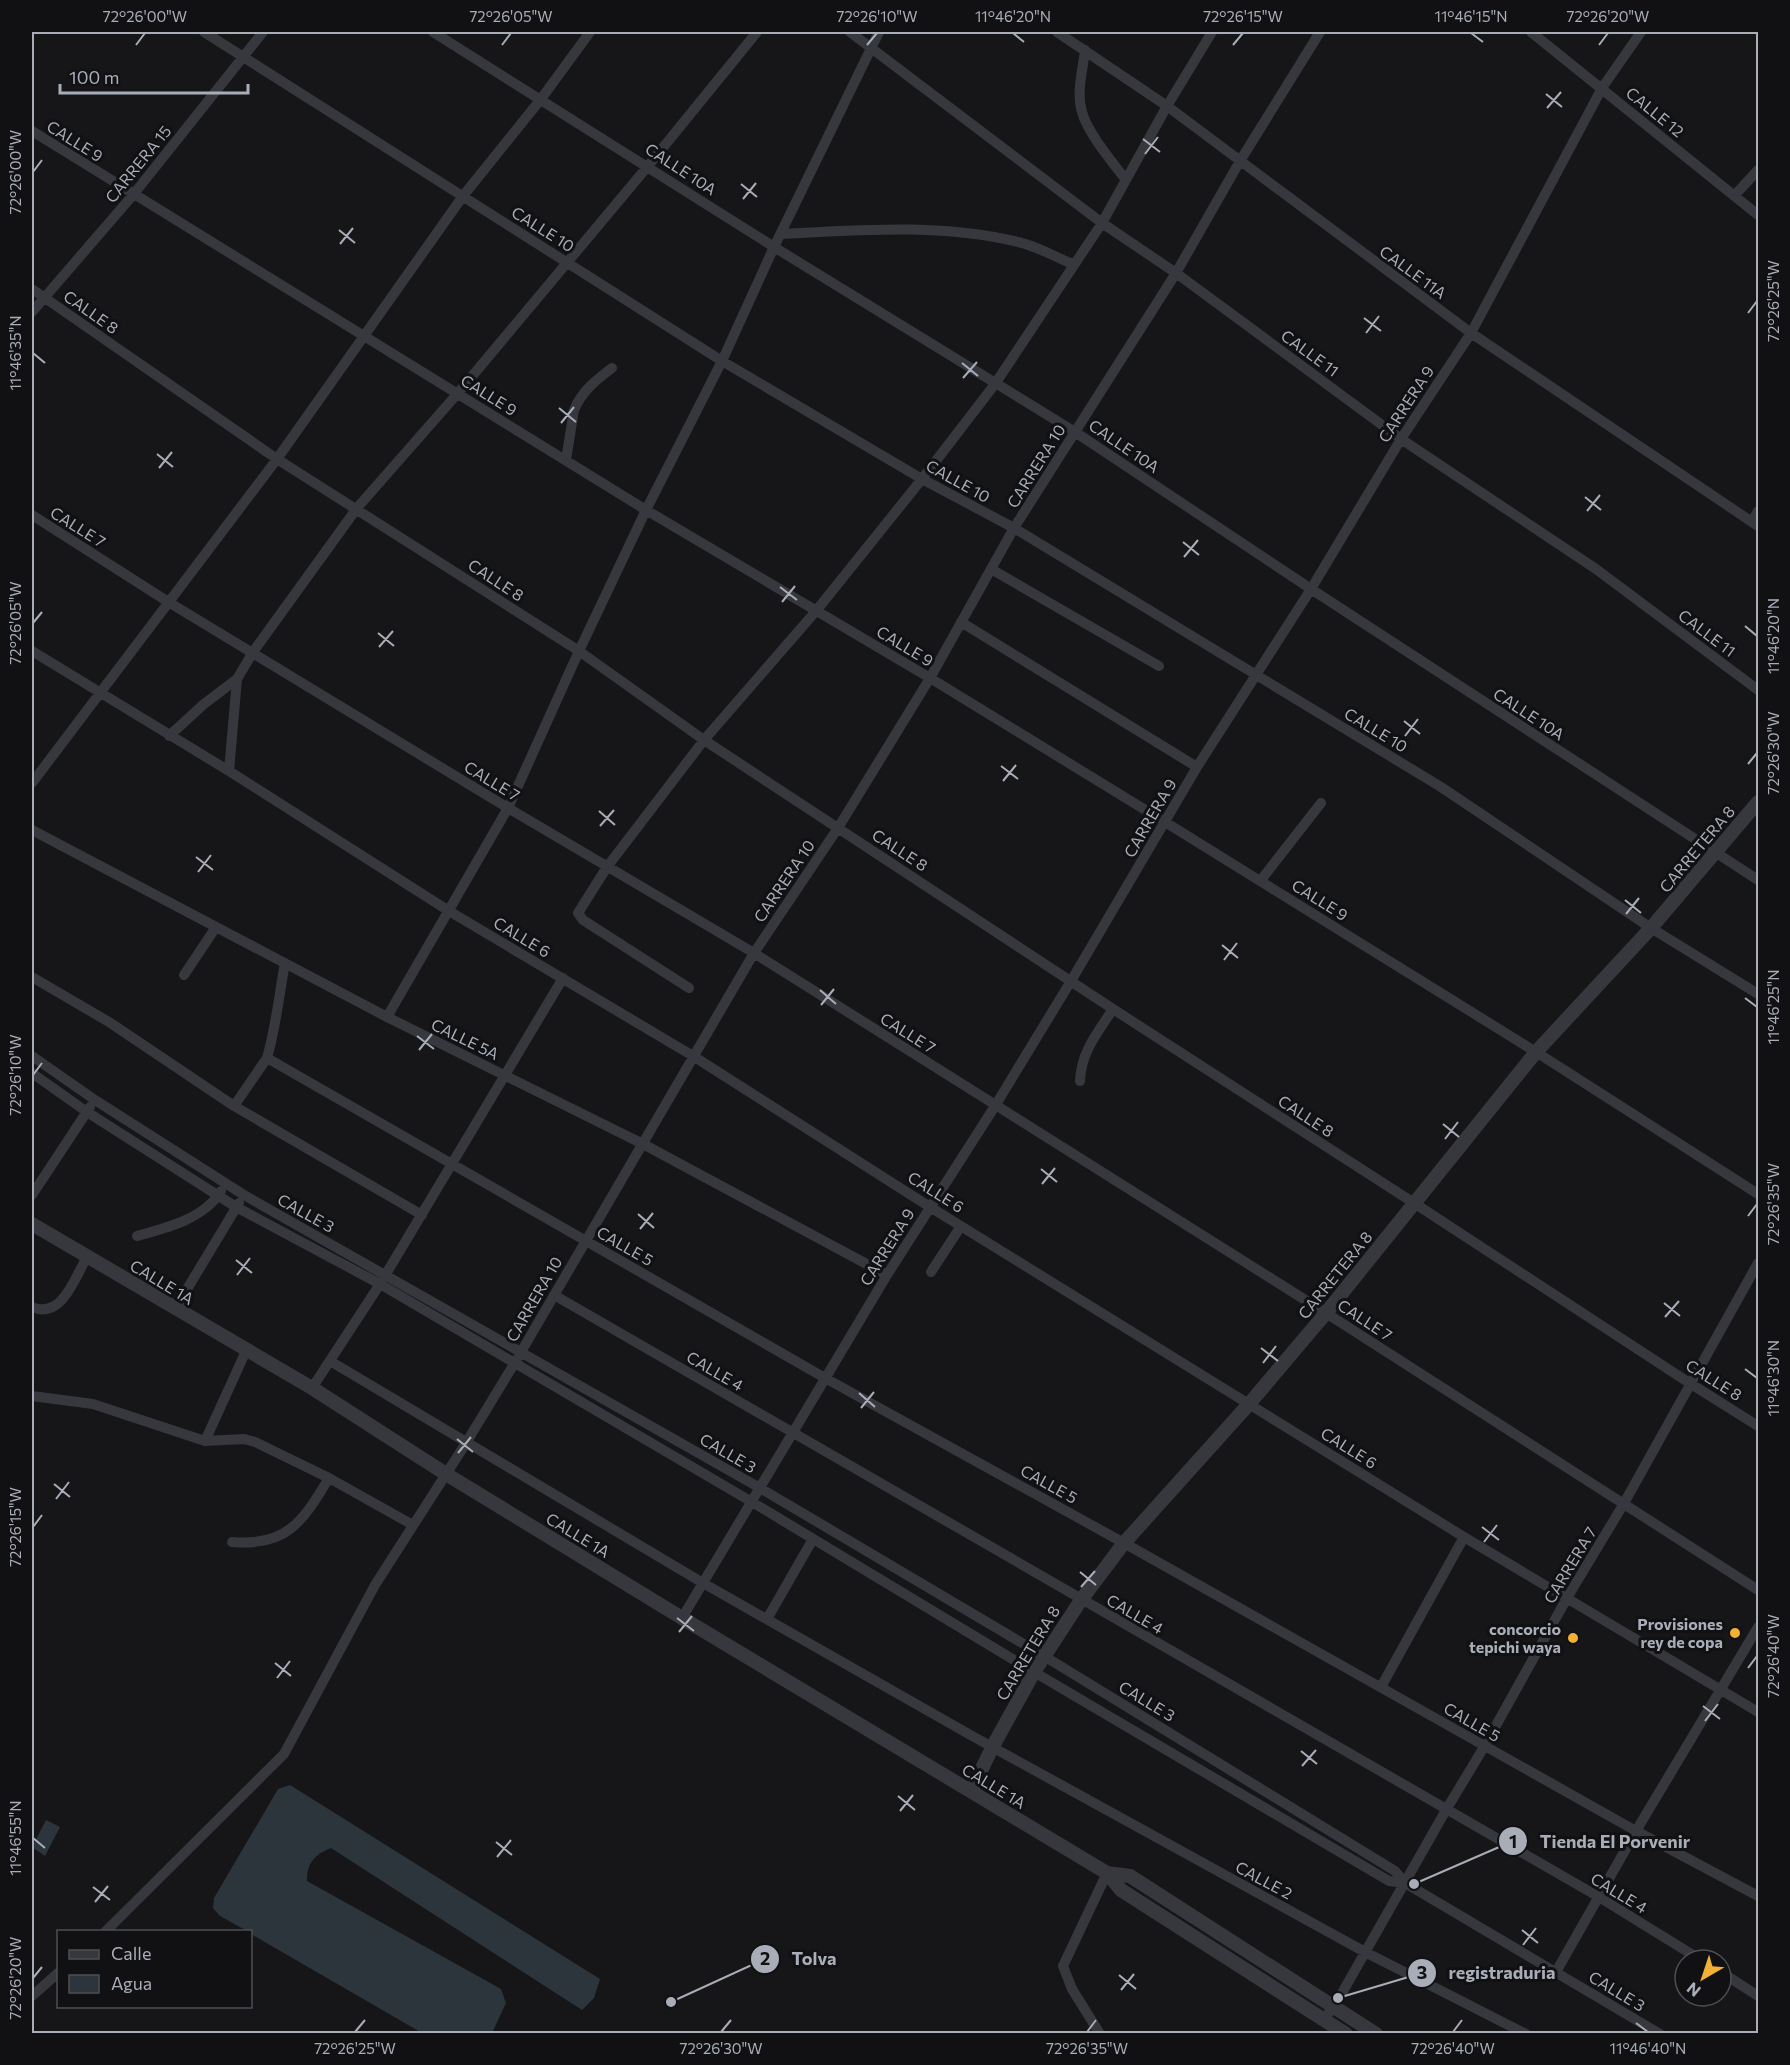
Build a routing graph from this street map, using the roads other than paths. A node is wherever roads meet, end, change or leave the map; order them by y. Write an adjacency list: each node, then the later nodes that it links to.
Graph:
1 (204, 32): 15 (street, CALLE 10)
2 (263, 32): 15 (street, CARRERA 15)
3 (433, 32): 17 (street, CALLE 10A)
4 (590, 32): 17 (street)
5 (757, 32): 21 (street)
6 (850, 32): 13 (street, CALLE 11)
7 (879, 32): 13 (street)
8 (1057, 32): 14 (street, CALLE 11A)
9 (1212, 32): 18 (street)
10 (1320, 32): 20 (street, CARRERA 10)
11 (1531, 32): 16 (street, CALLE 12)
12 (1641, 32): 16 (street, CARRERA 9)
13 (871, 47): 28 (street, CALLE 11); 29 (street)
14 (1084, 50): 18 (street, CALLE 11A); 23 (street)
15 (244, 56): 24 (street, CARRERA 15); 25 (street, CALLE 10)
16 (1602, 88): 26 (street, CALLE 12); 37 (street, CARRERA 9)
17 (541, 99): 21 (street, CALLE 10A); 25 (street)
18 (1167, 106): 20 (street, CALLE 11A); 23 (street)
19 (32, 131): 24 (street, CALLE 9)
20 (1240, 161): 33 (street, CARRERA 10); 37 (street, CALLE 11A)
21 (648, 166): 30 (street, CALLE 10A); 31 (street)
22 (1758, 170): 26 (street)
23 (1126, 180): 28 (street)
24 (133, 195): 35 (street, CARRERA 15); 38 (street, CALLE 9)
25 (463, 196): 31 (street, CALLE 10); 38 (street)
26 (1734, 196): 27 (street, CALLE 12)
27 (1758, 216)
28 (1102, 223): 32 (street); 33 (street, CALLE 11)
29 (781, 234): 30 (street); 32 (street)
30 (774, 247): 39 (street); 41 (street, CALLE 10A)
31 (566, 261): 39 (street, CALLE 10); 42 (street)
32 (1073, 264): 41 (street)
33 (1176, 273): 43 (street, CARRERA 10); 44 (street, CALLE 11)
34 (32, 289): 35 (street, CALLE 8)
35 (44, 297): 36 (street, CARRERA 15); 45 (street, CALLE 8)
36 (32, 312)
37 (1471, 333): 44 (street, CARRERA 9); 52 (street, CALLE 11A)
38 (365, 335): 42 (street, CALLE 9); 45 (street)
39 (722, 361): 47 (street, CALLE 10); 49 (street)
40 (612, 368): 46 (street)
41 (995, 384): 43 (street, CALLE 10A); 47 (street)
42 (458, 393): 46 (street, CALLE 9); 48 (street)
43 (1075, 432): 53 (street, CARRERA 10); 55 (street, CALLE 10A)
44 (1401, 439): 55 (street, CARRERA 9); 66 (street, CALLE 11)
45 (277, 459): 48 (street, CALLE 8); 56 (street)
46 (566, 460): 49 (street, CALLE 9)
47 (922, 479): 53 (street, CALLE 10); 57 (street)
48 (357, 508): 60 (street, CALLE 8); 61 (street)
49 (646, 510): 57 (street, CALLE 9); 60 (street)
50 (1758, 511): 52 (street)
51 (32, 515): 56 (street, CALLE 7)
52 (1755, 524)
53 (1014, 528): 54 (street, CARRERA 10); 63 (street, CALLE 10)
54 (991, 569): 58 (street, CARRERA 10); 62 (street)
55 (1311, 589): 63 (street, CARRERA 9); 79 (street, CALLE 10A)
56 (170, 603): 61 (street, CALLE 7); 67 (street)
57 (816, 610): 64 (street, CALLE 9); 69 (street)
58 (961, 622): 64 (street, CARRERA 10); 70 (street)
59 (32, 651): 67 (street, CALLE 6)
60 (579, 651): 69 (street, CALLE 8); 75 (street)
61 (253, 652): 65 (street); 75 (street, CALLE 7)
62 (1159, 666)
63 (1256, 675): 70 (street, CARRERA 9); 85 (street, CALLE 10)
64 (930, 678): 76 (street, CALLE 9); 77 (street, CARRERA 10)
65 (237, 679): 68 (street); 71 (street)
66 (1758, 690)
67 (100, 694): 68 (street, CALLE 6); 72 (street)
68 (169, 736): 71 (street, CALLE 6)
69 (704, 740): 77 (street, CALLE 8); 80 (street)
70 (1197, 767): 76 (street, CARRERA 9)
71 (229, 771): 83 (street, CALLE 6)
72 (32, 783)
73 (1758, 802): 79 (street, CARRETERA 8)
74 (1321, 803): 81 (street)
75 (508, 808): 80 (street, CALLE 7); 83 (street)
76 (1166, 822): 81 (street, CALLE 9); 91 (street, CARRERA 9)
77 (838, 828): 86 (street, CARRERA 10); 91 (street, CALLE 8)
78 (32, 830): 84 (street, CALLE 5A)
79 (1715, 853): 82 (street, CALLE 10A); 85 (street, CARRETERA 8)
80 (607, 867): 86 (street, CALLE 7); 92 (street)
81 (1261, 880): 96 (street, CALLE 9)
82 (1758, 880)
83 (449, 911): 90 (street, CALLE 6); 95 (street)
84 (216, 927): 87 (street, CALLE 5A); 88 (street)
85 (1651, 928): 93 (street, CALLE 10); 96 (street, CARRETERA 8)
86 (754, 953): 98 (street, CARRERA 10); 105 (street, CALLE 7)
87 (285, 963): 95 (street, CALLE 5A); 99 (street)
88 (184, 975)
89 (32, 977): 104 (street)
90 (563, 978): 98 (street, CALLE 6); 101 (street)
91 (1071, 981): 94 (street, CALLE 8); 105 (street, CARRERA 9)
92 (689, 988)
93 (1758, 994)
94 (1113, 1010): 102 (street); 114 (street, CALLE 8)
95 (387, 1017): 101 (street, CALLE 5A)
96 (1536, 1052): 110 (street, CALLE 9); 114 (street, CARRETERA 8)
97 (32, 1056): 103 (street, CALLE 3)
98 (693, 1056): 107 (street, CARRERA 10); 116 (street, CALLE 6)
99 (267, 1058): 104 (street); 108 (street, CALLE 5)
100 (32, 1074): 106 (street, CALLE 3)
101 (504, 1075): 107 (street, CALLE 5A); 108 (street)
102 (1080, 1081)
103 (94, 1100): 106 (street); 109 (street, CALLE 3)
104 (234, 1106): 117 (street)
105 (995, 1106): 116 (street, CARRERA 9); 130 (street, CALLE 7)
106 (87, 1112): 111 (street); 112 (street, CALLE 3)
107 (643, 1144): 121 (street, CARRERA 10); 125 (street, CALLE 5A)
108 (453, 1165): 117 (street); 121 (street, CALLE 5)
109 (226, 1184): 112 (street); 113 (street, CALLE 3)
110 (1758, 1194)
111 (32, 1195)
112 (219, 1195): 115 (street, CALLE 3); 120 (street)
113 (244, 1195): 115 (street); 126 (street, CALLE 3)
114 (1414, 1203): 130 (street, CARRETERA 8); 136 (street, CALLE 8)
115 (236, 1207): 126 (street, CALLE 3); 129 (street)
116 (930, 1207): 119 (street, CALLE 6); 125 (street, CARRERA 9)
117 (422, 1215): 126 (street)
118 (32, 1224): 122 (street, CALLE 1A)
119 (961, 1226): 124 (street); 139 (street, CALLE 6)
120 (137, 1236)
121 (585, 1240): 127 (street, CARRERA 10); 135 (street, CALLE 5)
122 (87, 1257): 128 (street); 129 (street, CALLE 1A)
123 (1758, 1263): 136 (street, CARRERA 7)
124 (931, 1272)
125 (887, 1275): 135 (street, CARRERA 9)
126 (382, 1280): 132 (street, CALLE 3); 133 (street); 134 (street, CALLE 3)
127 (554, 1295): 132 (street, CARRERA 10); 141 (street, CALLE 4)
128 (32, 1307)
129 (175, 1309): 131 (street, CALLE 1A)
130 (1326, 1312): 139 (street, CARRETERA 8); 148 (street, CALLE 7)
131 (246, 1351): 137 (street, CALLE 1A); 142 (street)
132 (521, 1352): 134 (street, CARRERA 10); 146 (street, CALLE 3)
133 (330, 1361): 137 (street); 143 (street, CALLE 2)
134 (514, 1364): 143 (street, CARRERA 10); 147 (street, CALLE 3)
135 (825, 1378): 141 (street, CARRERA 9); 153 (street, CALLE 5)
136 (1691, 1384): 140 (street, CALLE 8); 148 (street, CARRERA 7)
137 (312, 1388): 144 (street, CALLE 1A)
138 (32, 1396): 142 (street)
139 (1249, 1404): 150 (street, CALLE 6); 153 (street, CARRETERA 8)
140 (1758, 1426)
141 (792, 1433): 146 (street, CARRERA 9); 157 (street, CALLE 4)
142 (205, 1442): 145 (street)
143 (466, 1443): 144 (street, CARRERA 10); 154 (street, CALLE 2)
144 (446, 1474): 149 (street, CARRERA 10); 158 (street, CALLE 1A)
145 (329, 1478): 149 (street); 152 (street)
146 (760, 1488): 147 (street, CARRERA 9); 161 (street, CALLE 3)
147 (752, 1502): 151 (street, CALLE 3); 154 (street, CARRERA 9)
148 (1623, 1505): 155 (street, CALLE 7); 156 (street, CARRERA 7)
149 (413, 1525): 175 (street, CARRERA 10)
150 (1464, 1537): 156 (street, CALLE 6); 163 (street)
151 (813, 1539): 159 (street); 162 (street, CALLE 3)
152 (232, 1542)
153 (1124, 1543): 157 (street, CARRETERA 8); 163 (street, CALLE 5)
154 (703, 1583): 158 (street, CARRERA 9); 159 (street, CALLE 2)
155 (1758, 1590)
156 (1567, 1598): 164 (street, CALLE 6); 167 (street, CARRERA 7)
157 (1081, 1600): 161 (street, CARRETERA 8); 169 (street, CALLE 4)
158 (682, 1618): 168 (street, CALLE 1A)
159 (766, 1619): 166 (street, CALLE 2)
160 (1758, 1627): 164 (street)
161 (1044, 1656): 162 (street, CARRETERA 8); 172 (street, CALLE 3)
162 (1034, 1672): 166 (street, CARRETERA 8); 172 (street, CALLE 3)
163 (1381, 1687): 167 (street, CALLE 5)
164 (1722, 1690): 165 (street, CALLE 6); 170 (street)
165 (1758, 1712)
166 (993, 1746): 168 (street, CARRETERA 8); 177 (street, CALLE 2)
167 (1484, 1747): 169 (street, CARRERA 7); 170 (street, CALLE 5)
168 (971, 1791): 171 (street, CALLE 1A)
169 (1446, 1810): 172 (street, CARRERA 7); 174 (street, CALLE 4)
170 (1636, 1831): 173 (street, CALLE 5); 174 (street)
171 (1107, 1873): 183 (street, CALLE 1A); 184 (street, CALLE 1A); 186 (street)
172 (1404, 1883): 177 (street, CARRERA 7); 178 (street, CALLE 3)
173 (1758, 1896)
174 (1599, 1897): 176 (street, CALLE 4); 178 (street)
175 (107, 1930)
176 (1682, 1948)
177 (1365, 1952): 183 (street, CARRERA 7); 185 (street, CALLE 2)
178 (1556, 1972): 191 (street, CALLE 3)
179 (57, 1974): 181 (street)
180 (1733, 1980): 182 (street)
181 (32, 1996)
182 (1758, 1996)
183 (1333, 2006): 184 (street, CARRERA 7); 188 (street, CALLE 1A)
184 (1324, 2020): 187 (street, CALLE 1A)
185 (1508, 2023): 189 (street); 190 (street, CALLE 2)
186 (1100, 2034)
187 (1346, 2034)
188 (1376, 2034)
189 (1501, 2034)
190 (1526, 2034)
191 (1660, 2034)

